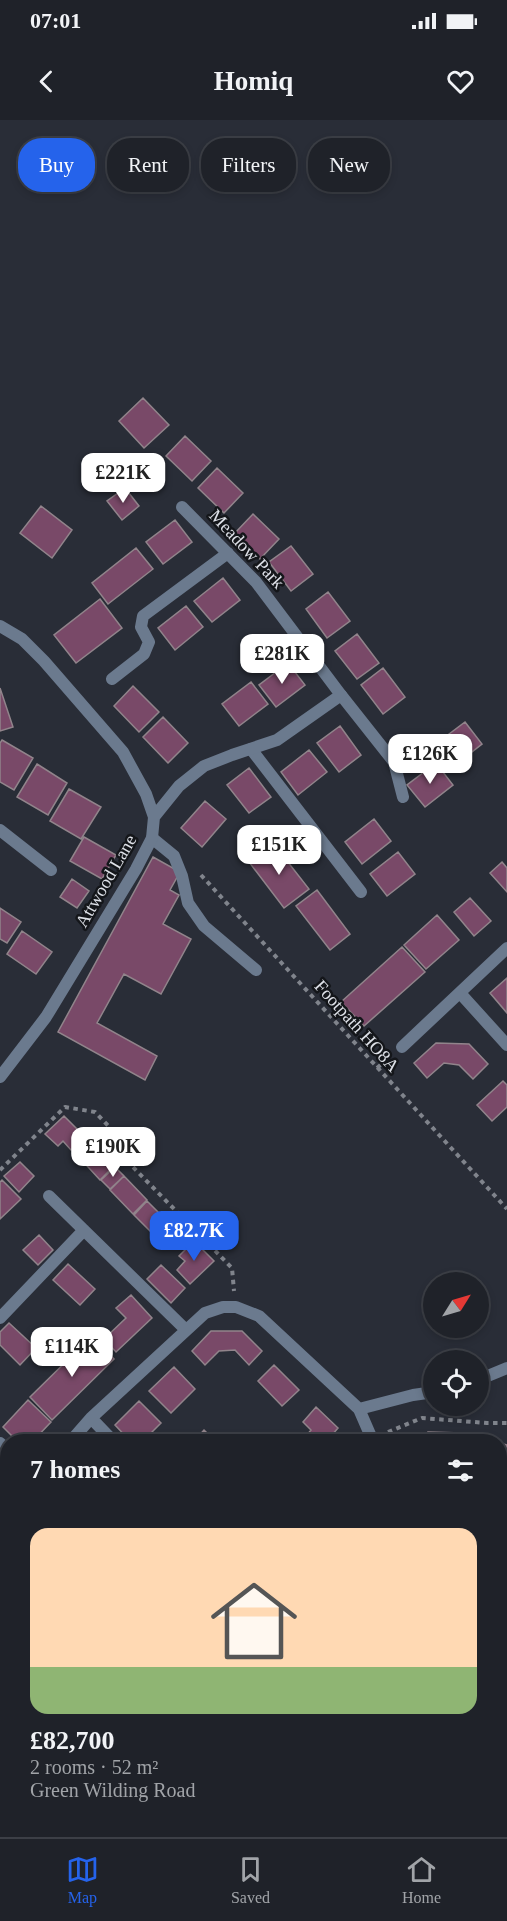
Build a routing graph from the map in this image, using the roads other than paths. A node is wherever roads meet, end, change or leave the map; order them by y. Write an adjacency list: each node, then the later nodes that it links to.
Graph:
1 (182, 507): 2 (street, Meadow Park)
2 (228, 553): 4 (street); 5 (street, Meadow Park)
3 (0, 626): 8 (street, Attwood Lane)
4 (112, 679)
5 (341, 695): 6 (street); 7 (street, Meadow Park)
6 (251, 749): 8 (street); 12 (street)
7 (403, 797)
8 (154, 817): 10 (street, Attwood Lane)
9 (0, 830): 11 (street)
10 (152, 838): 14 (street); 18 (street, Attwood Lane)
11 (51, 870)
12 (361, 892)
13 (507, 948): 15 (street)
14 (256, 970)
15 (460, 993): 16 (street); 17 (street)
16 (507, 1045)
17 (402, 1047)
18 (0, 1077)
19 (49, 1197): 20 (street)
20 (84, 1230): 21 (street); 22 (street)
21 (0, 1318)
22 (185, 1329): 26 (street); 27 (street)
23 (507, 1368): 24 (street)
24 (489, 1375)
25 (423, 1394): 26 (street)
26 (359, 1409): 30 (street)
27 (91, 1418): 28 (street); 29 (street)
28 (77, 1434)
29 (106, 1434)
30 (369, 1434)

